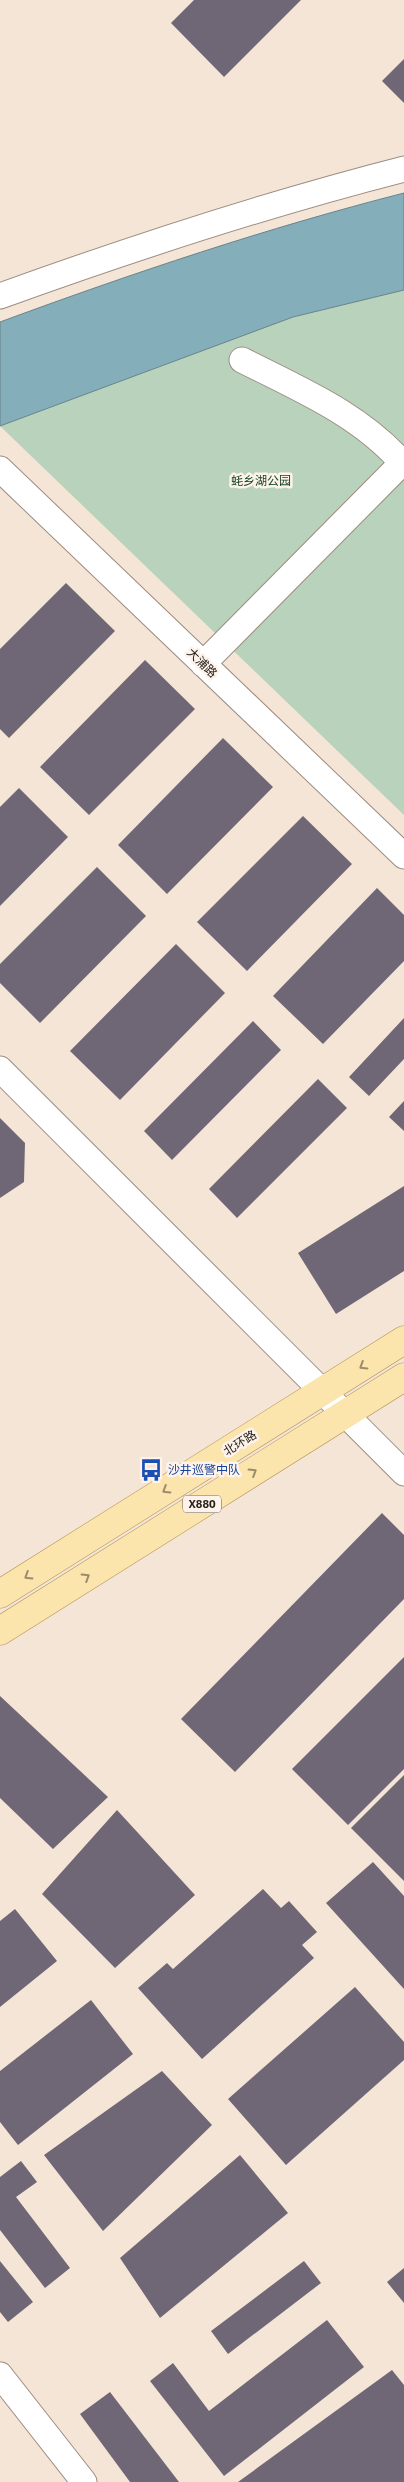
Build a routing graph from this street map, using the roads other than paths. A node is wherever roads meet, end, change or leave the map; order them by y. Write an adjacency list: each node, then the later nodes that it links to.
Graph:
1 (404, 169): 2 (street)
2 (0, 296)
3 (242, 360): 4 (street)
4 (403, 463): 6 (street)
5 (0, 469): 6 (street, 大浦路)
6 (203, 664): 7 (street, 大浦路)
7 (404, 856)
8 (0, 1069): 11 (street)
9 (404, 1340): 11 (main road, 北环路 / X880, one-way to 11)
10 (404, 1376): 12 (main road, X880)
11 (321, 1392): 12 (street); 14 (main road, 北环路 / X880, one-way to 14)
12 (343, 1415): 13 (street); 15 (main road, X880, one-way to 12)
13 (404, 1473)
14 (0, 1594)
15 (0, 1631)
16 (0, 2375): 17 (street)
17 (84, 2482)

